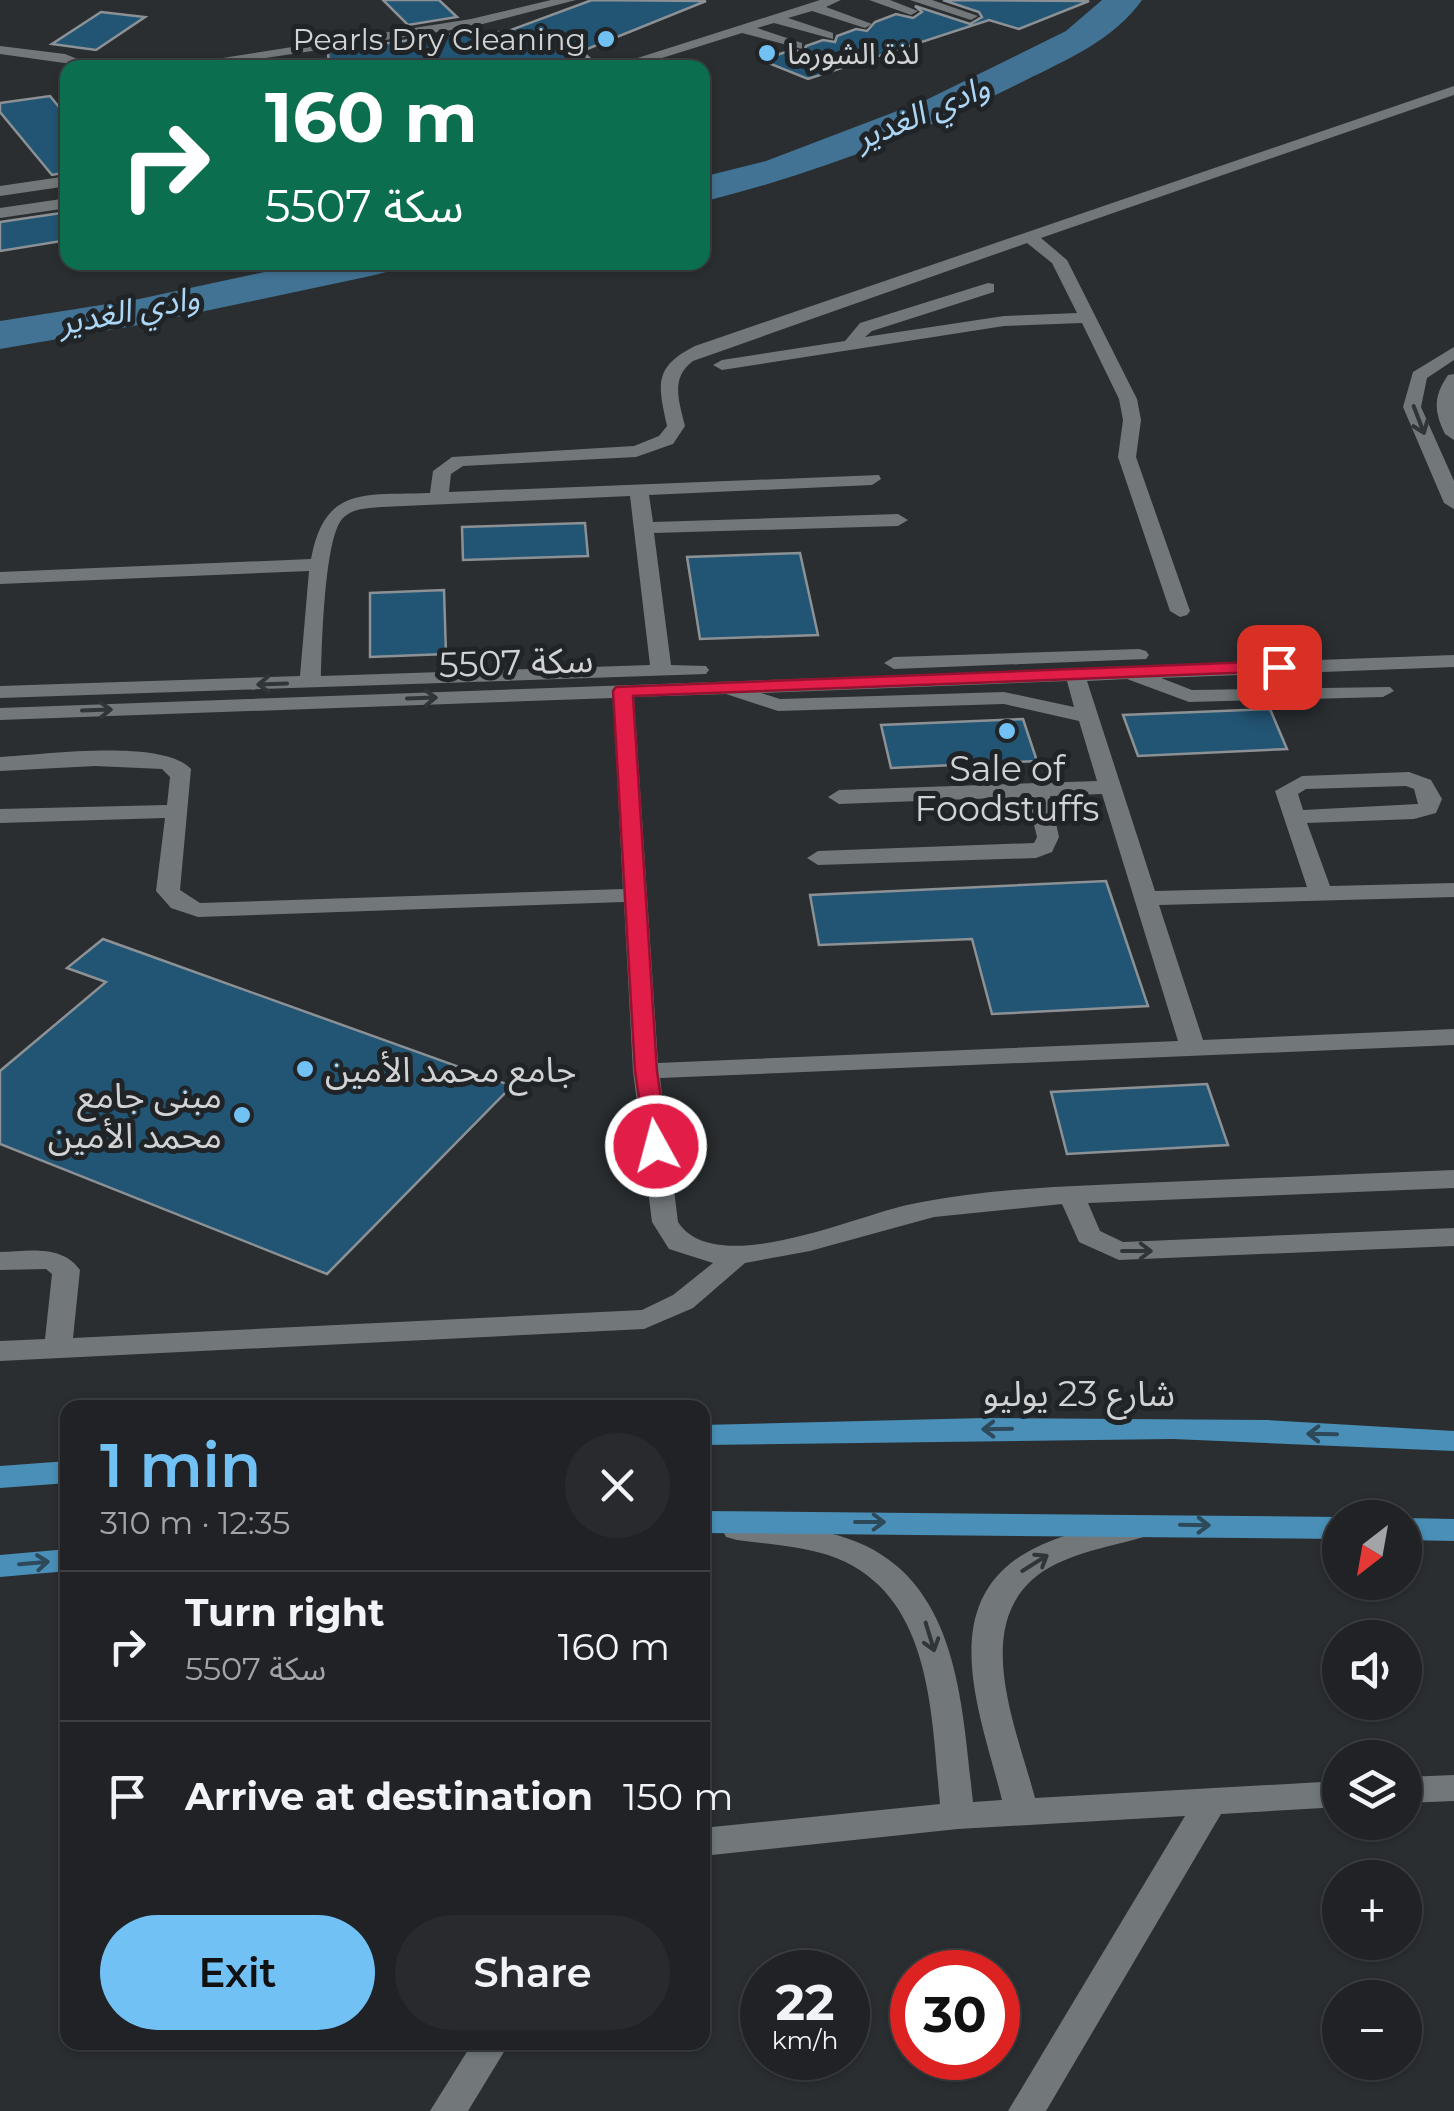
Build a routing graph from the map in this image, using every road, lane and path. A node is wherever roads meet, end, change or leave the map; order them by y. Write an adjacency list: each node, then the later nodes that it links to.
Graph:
1 (834, 0): 5 (street)
2 (876, 0): 4 (street)
3 (559, 1): 14 (street)
4 (914, 6): 6 (street)
5 (812, 7): 7 (street); 8 (street)
6 (971, 16)
7 (776, 19): 9 (street); 10 (street)
8 (865, 24)
9 (745, 29): 11 (street); 15 (street)
10 (828, 36)
11 (797, 46)
12 (0, 50): 13 (street)
13 (71, 60)
14 (219, 60)
15 (640, 60)
16 (1454, 90): 21 (street)
17 (60, 182): 18 (street)
18 (0, 191)
19 (60, 204): 20 (street)
20 (0, 213)
21 (1028, 236): 22 (street); 24 (street)
22 (1091, 318): 23 (street); 39 (street)
23 (1004, 321): 25 (street); 25 (street)
24 (746, 334): 27 (street); 33 (street)
25 (852, 344): 27 (street)
26 (1454, 352): 34 (street, one-way to 34)
27 (770, 357): 28 (street)
28 (722, 365)
29 (1454, 379): 30 (street)
30 (1454, 434)
31 (872, 479): 32 (street)
32 (640, 490): 33 (street); 36 (street)
33 (439, 498): 37 (street)
34 (1454, 502)
35 (898, 520): 36 (street)
36 (642, 528): 42 (street)
37 (320, 565): 38 (street); 45 (street)
38 (0, 578)
39 (1180, 612)
40 (1454, 644): 42 (street, سكة 5507)
41 (1454, 661): 43 (street, سكة 5507)
42 (661, 671): 45 (street, سكة 5507)
43 (1130, 672): 44 (street, سكة 5507); 48 (street)
44 (1074, 675): 46 (street, سكة 5507); 51 (street)
45 (310, 683): 49 (street, سكة 5507, one-way to 49)
46 (721, 686): 47 (street, سكة 5507); 51 (street)
47 (623, 691): 50 (street, سكة 5507, one-way to 47); 62 (street)
48 (1383, 691)
49 (0, 692)
50 (0, 714)
51 (1087, 716): 53 (street)
52 (0, 764): 56 (street)
53 (1110, 787): 54 (street); 63 (street)
54 (1036, 790): 55 (street); 59 (street)
55 (838, 797)
56 (177, 811): 57 (street); 62 (street)
57 (0, 816)
58 (1294, 817): 58 (street); 61 (street)
59 (818, 858)
60 (1454, 890): 61 (street)
61 (1321, 893): 63 (street)
62 (638, 895): 66 (street)
63 (1147, 898): 65 (street)
64 (1454, 1038): 65 (street)
65 (1192, 1048): 66 (street)
66 (646, 1071): 70 (street)
67 (1454, 1179): 68 (street)
68 (1072, 1194): 69 (street, one-way to 69); 70 (street)
69 (1454, 1237)
70 (736, 1256): 72 (street)
71 (0, 1261): 72 (street)
72 (58, 1348): 73 (street)
73 (0, 1351)
74 (710, 1435): 75 (main road, شارع 23 يوليو, one-way to 74)
75 (1381, 1436): 76 (street)
76 (1454, 1438)
77 (60, 1473): 78 (main road)
78 (0, 1477)
79 (710, 1523): 81 (main road, one-way to 81)
80 (710, 1524): 92 (street, one-way to 92)
81 (1151, 1524): 82 (main road, one-way to 82); 91 (street, one-way to 81)
82 (1322, 1528)
83 (1422, 1529): 84 (main road)
84 (1454, 1530)
85 (60, 1561): 86 (main road, one-way to 85)
86 (0, 1566)
87 (1454, 1788): 88 (street)
88 (1422, 1789)
89 (1322, 1795): 90 (street)
90 (1211, 1802): 91 (street); 96 (street)
91 (1022, 1813): 92 (street)
92 (958, 1816): 93 (street)
93 (710, 1841)
94 (489, 2050): 95 (street)
95 (448, 2111)
96 (1026, 2111)

